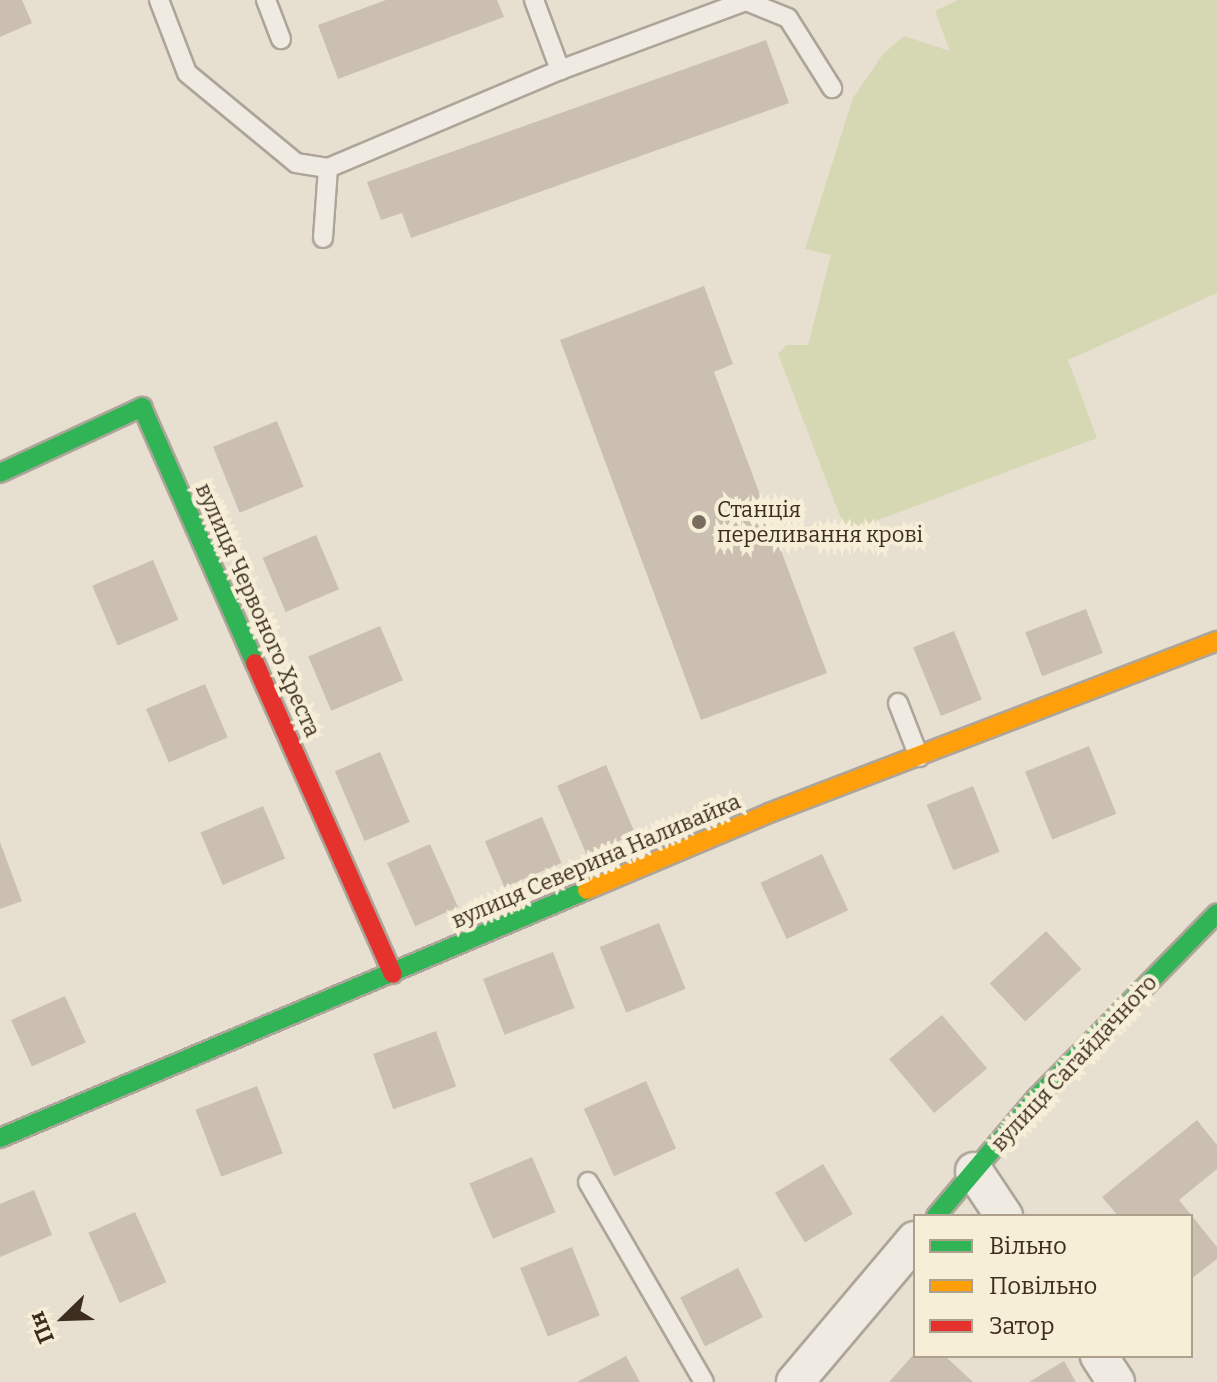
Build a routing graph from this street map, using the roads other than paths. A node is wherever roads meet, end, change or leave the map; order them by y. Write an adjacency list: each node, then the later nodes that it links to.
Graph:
1 (159, 0): 7 (lane)
2 (266, 0): 4 (lane)
3 (534, 0): 5 (lane)
4 (281, 39)
5 (560, 70): 6 (lane); 7 (lane)
6 (832, 88)
7 (328, 168): 8 (lane)
8 (323, 238)
9 (0, 473): 14 (street, вулиця Червоного Хреста)
10 (1217, 641): 12 (street, вулиця Северина Наливайка)
11 (898, 703): 12 (lane)
12 (919, 757): 14 (street, вулиця Северина Наливайка)
13 (1214, 924): 16 (street, вулиця Сагайдачного)
14 (393, 974): 15 (street, вулиця Северина Наливайка)
15 (0, 1138)
16 (974, 1171): 18 (street, вулиця Сагайдачного); 19 (street)
17 (588, 1182): 22 (lane)
18 (938, 1214)
19 (1003, 1214)
20 (913, 1242): 23 (street)
21 (1100, 1358): 24 (street)
22 (704, 1382)
23 (795, 1382)
24 (1116, 1382)

